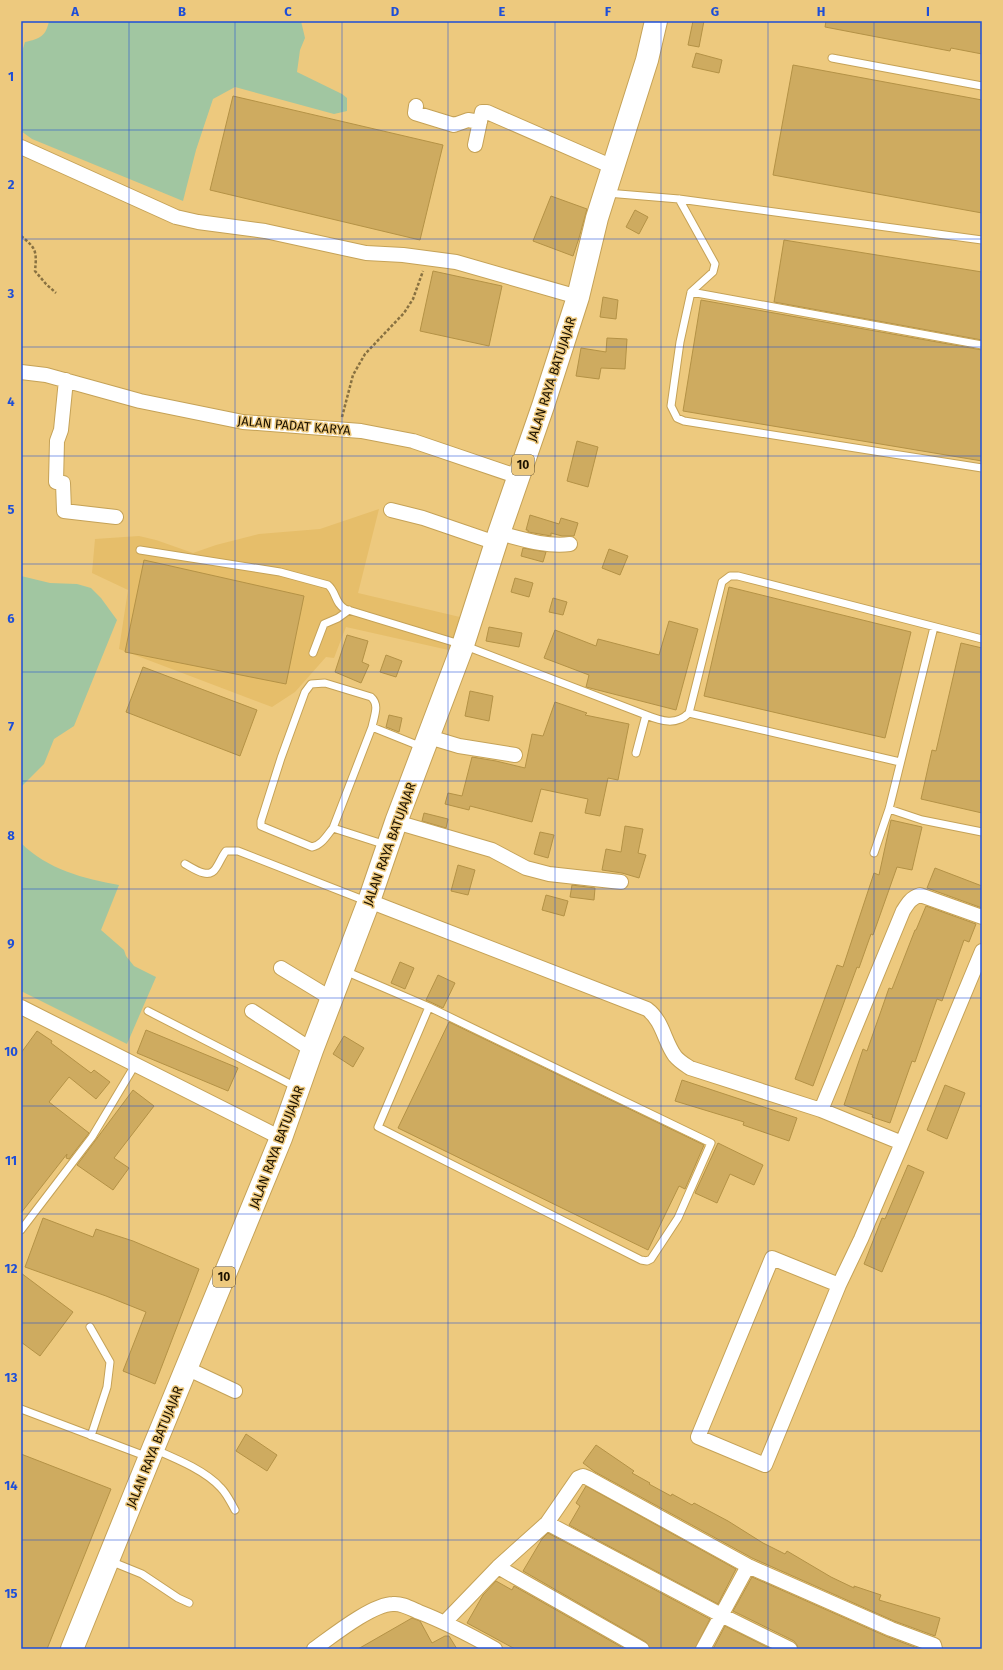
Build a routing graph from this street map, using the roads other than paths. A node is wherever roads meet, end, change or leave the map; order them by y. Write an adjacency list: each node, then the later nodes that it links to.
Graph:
1 (656, 21): 8 (highway, JALAN RAYA BATUJAJAR / 10)
2 (832, 58): 3 (lane)
3 (982, 86)
4 (416, 106): 5 (street)
5 (480, 122): 6 (street); 8 (street)
6 (475, 145)
7 (21, 146): 13 (street)
8 (613, 167): 9 (highway, JALAN RAYA BATUJAJAR / 10)
9 (605, 192): 10 (lane); 13 (highway, JALAN RAYA BATUJAJAR / 10)
10 (680, 199): 11 (lane); 12 (lane)
11 (982, 240)
12 (691, 292): 14 (lane); 17 (lane)
13 (578, 297): 18 (highway, JALAN RAYA BATUJAJAR / 10)
14 (982, 345)
15 (21, 372): 16 (street, JALAN PADAT KARYA)
16 (66, 380): 18 (street, JALAN PADAT KARYA); 20 (street)
17 (982, 468)
18 (519, 477): 21 (highway, JALAN RAYA BATUJAJAR / 10)
19 (391, 510): 21 (street)
20 (116, 517)
21 (497, 538): 22 (street); 27 (highway, JALAN RAYA BATUJAJAR / 10)
22 (570, 544)
23 (140, 550): 24 (lane)
24 (349, 610): 27 (lane); 28 (lane)
25 (934, 628): 26 (lane); 29 (lane); 35 (lane)
26 (982, 639)
27 (463, 645): 30 (lane); 32 (highway, JALAN RAYA BATUJAJAR / 10)
28 (313, 653)
29 (689, 713): 30 (lane); 35 (lane)
30 (646, 715): 33 (lane)
31 (372, 727): 32 (lane); 38 (lane); 38 (lane)
32 (426, 742): 34 (street); 37 (highway, JALAN RAYA BATUJAJAR / 10)
33 (636, 754)
34 (515, 755)
35 (900, 762): 36 (lane)
36 (889, 809): 39 (lane); 41 (lane)
37 (396, 822): 40 (highway, JALAN RAYA BATUJAJAR / 10); 43 (street)
38 (333, 828): 40 (lane)
39 (982, 832)
40 (387, 845): 44 (highway, JALAN RAYA BATUJAJAR / 10)
41 (874, 853)
42 (185, 864): 44 (lane)
43 (621, 882)
44 (368, 901): 48 (highway, JALAN RAYA BATUJAJAR / 10); 57 (street)
45 (982, 918): 57 (street)
46 (982, 951): 59 (street)
47 (281, 968): 49 (street)
48 (343, 969): 49 (highway, JALAN RAYA BATUJAJAR / 10); 51 (lane)
49 (332, 999): 54 (highway, JALAN RAYA BATUJAJAR / 10)
50 (21, 1007): 55 (street)
51 (429, 1007): 51 (lane)
52 (148, 1011): 56 (lane)
53 (252, 1011): 54 (street)
54 (312, 1050): 56 (highway, JALAN RAYA BATUJAJAR / 10)
55 (135, 1065): 58 (street); 60 (lane)
56 (299, 1089): 58 (highway, JALAN RAYA BATUJAJAR / 10)
57 (821, 1110): 59 (street)
58 (281, 1138): 63 (highway, JALAN RAYA BATUJAJAR / 10)
59 (902, 1143): 61 (street)
60 (21, 1230)
61 (839, 1285): 61 (street)
62 (90, 1327): 66 (lane)
63 (186, 1368): 64 (street); 67 (highway, JALAN RAYA BATUJAJAR / 10)
64 (235, 1391)
65 (21, 1409): 66 (lane)
66 (91, 1436): 67 (lane)
67 (151, 1453): 68 (lane); 70 (highway, JALAN RAYA BATUJAJAR / 10)
68 (235, 1510)
69 (547, 1523): 71 (street); 72 (street); 74 (street)
70 (108, 1560): 73 (lane); 76 (highway, JALAN RAYA BATUJAJAR / 10)
71 (748, 1566): 74 (street); 82 (street)
72 (498, 1568): 75 (street); 79 (street)
73 (189, 1603)
74 (721, 1615): 80 (street); 81 (street)
75 (445, 1622): 77 (street); 78 (street)
76 (72, 1649)
77 (314, 1649)
78 (494, 1649)
79 (642, 1649)
80 (703, 1649)
81 (790, 1649)
82 (935, 1649)

